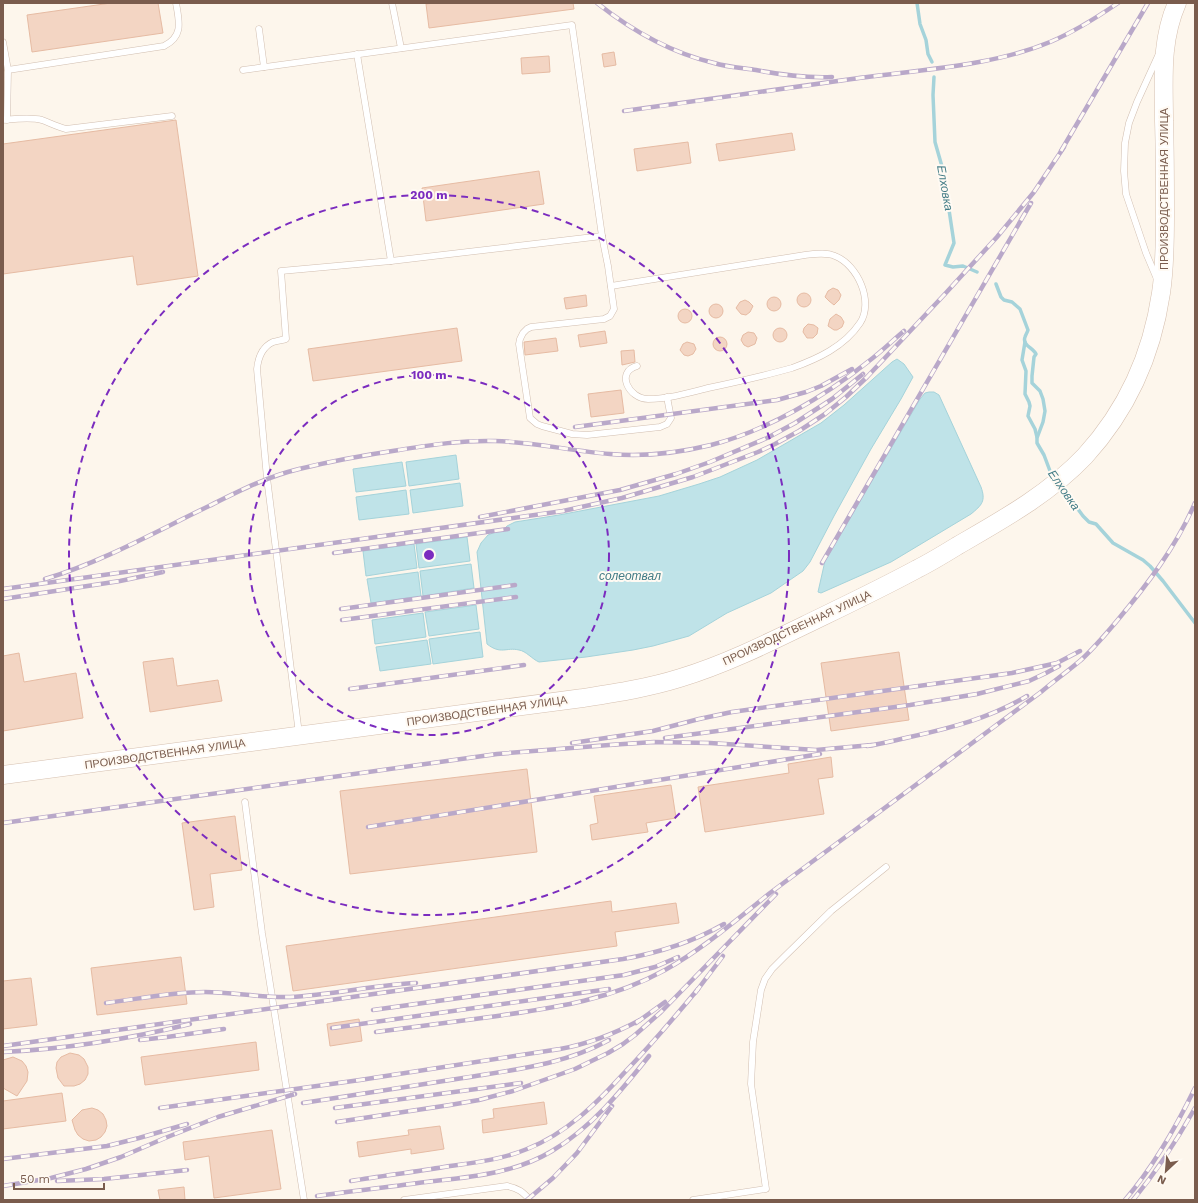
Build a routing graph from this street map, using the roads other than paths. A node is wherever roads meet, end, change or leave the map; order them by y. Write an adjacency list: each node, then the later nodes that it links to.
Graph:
1 (176, 3): 10 (lane)
2 (392, 3): 7 (lane)
3 (1177, 3): 5 (main road, ПРОИЗВОДСТВЕННАЯ УЛИЦА)
4 (259, 29): 9 (lane)
5 (1166, 40): 17 (main road, ПРОИЗВОДСТВЕННАЯ УЛИЦА); 17 (lane)
6 (3, 42): 10 (lane)
7 (401, 48): 8 (lane); 14 (lane)
8 (358, 54): 9 (lane); 15 (lane)
9 (264, 67): 11 (lane)
10 (8, 70): 13 (lane)
11 (243, 70)
12 (172, 116): 13 (lane)
13 (5, 120)
14 (602, 236): 15 (lane); 16 (lane)
15 (391, 261): 20 (lane)
16 (611, 286): 19 (lane); 19 (lane)
17 (1162, 290): 20 (main road, ПРОИЗВОДСТВЕННАЯ УЛИЦА)
18 (637, 366): 19 (lane)
19 (667, 397)
20 (299, 736): 21 (main road, ПРОИЗВОДСТВЕННАЯ УЛИЦА)
21 (3, 775)
22 (245, 802): 24 (lane)
23 (886, 867): 27 (lane)
24 (304, 1200)
25 (404, 1200): 26 (lane)
26 (530, 1200)
27 (693, 1200)

